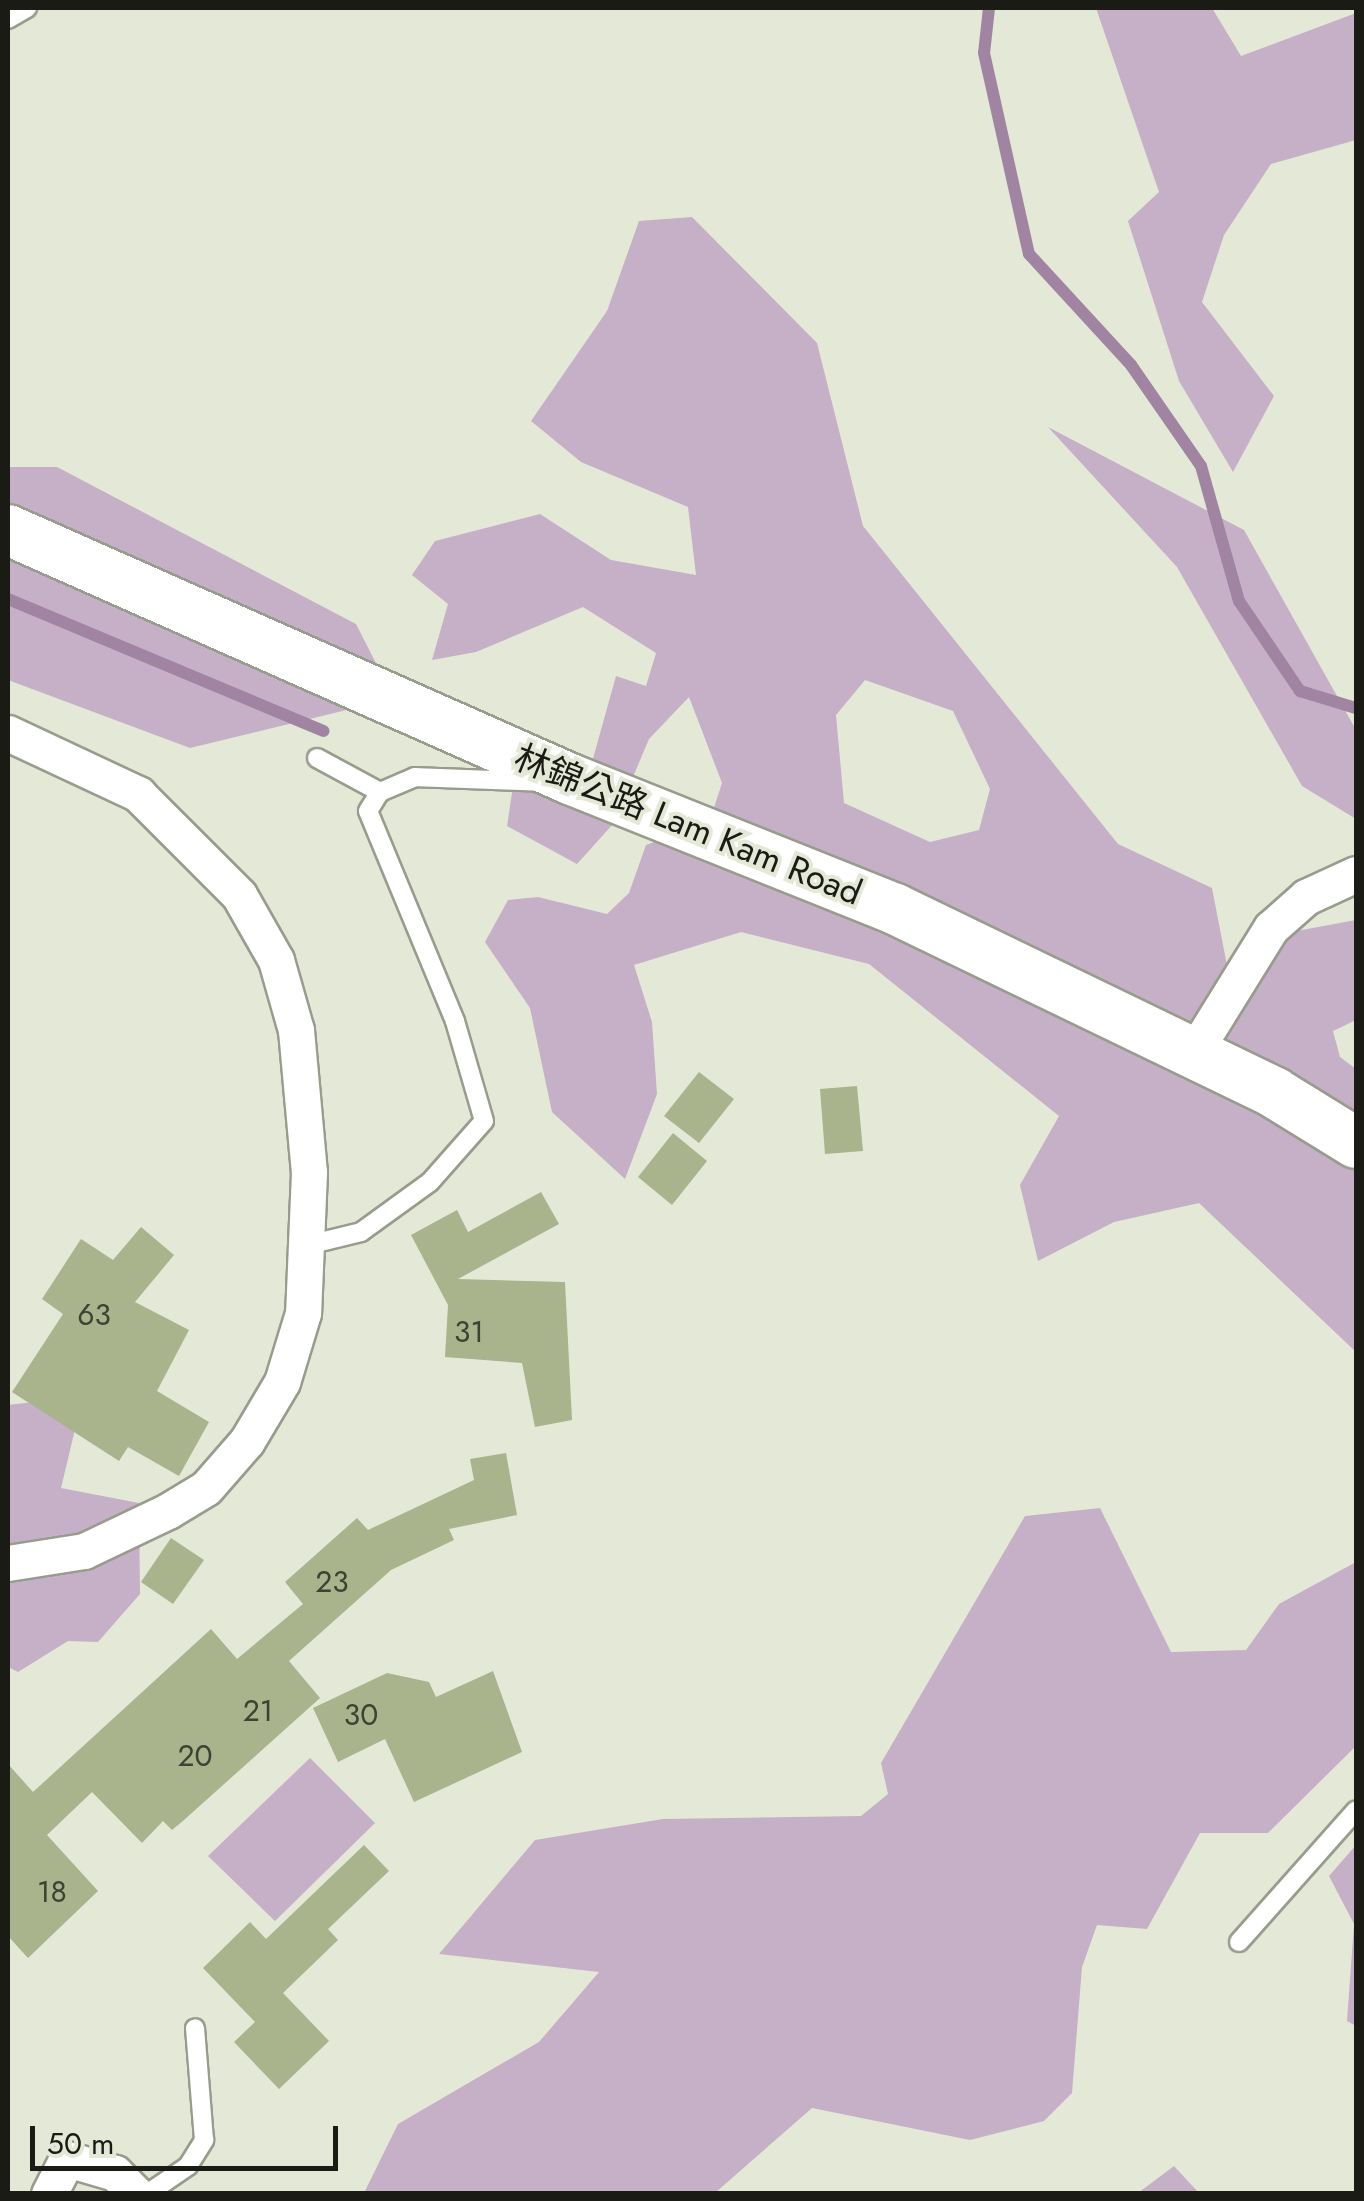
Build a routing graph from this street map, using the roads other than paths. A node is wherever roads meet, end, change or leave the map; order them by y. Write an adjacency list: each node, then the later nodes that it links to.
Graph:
1 (27, 8): 2 (lane)
2 (8, 19)
3 (8, 530): 6 (main road, 林錦公路 Lam Kam Road)
4 (8, 733): 11 (street)
5 (317, 758): 7 (lane)
6 (570, 779): 7 (lane); 9 (main road, 林錦公路 Lam Kam Road)
7 (380, 792): 11 (lane)
8 (1356, 874): 9 (street)
9 (1194, 1052): 10 (main road, 林錦公路 Lam Kam Road)
10 (1356, 1143)
11 (304, 1246): 12 (street)
12 (8, 1563)
13 (1356, 1810): 14 (lane)
14 (1239, 1942)
15 (195, 2028): 18 (lane)
16 (49, 2194): 17 (street)
17 (136, 2194)
18 (147, 2194)

